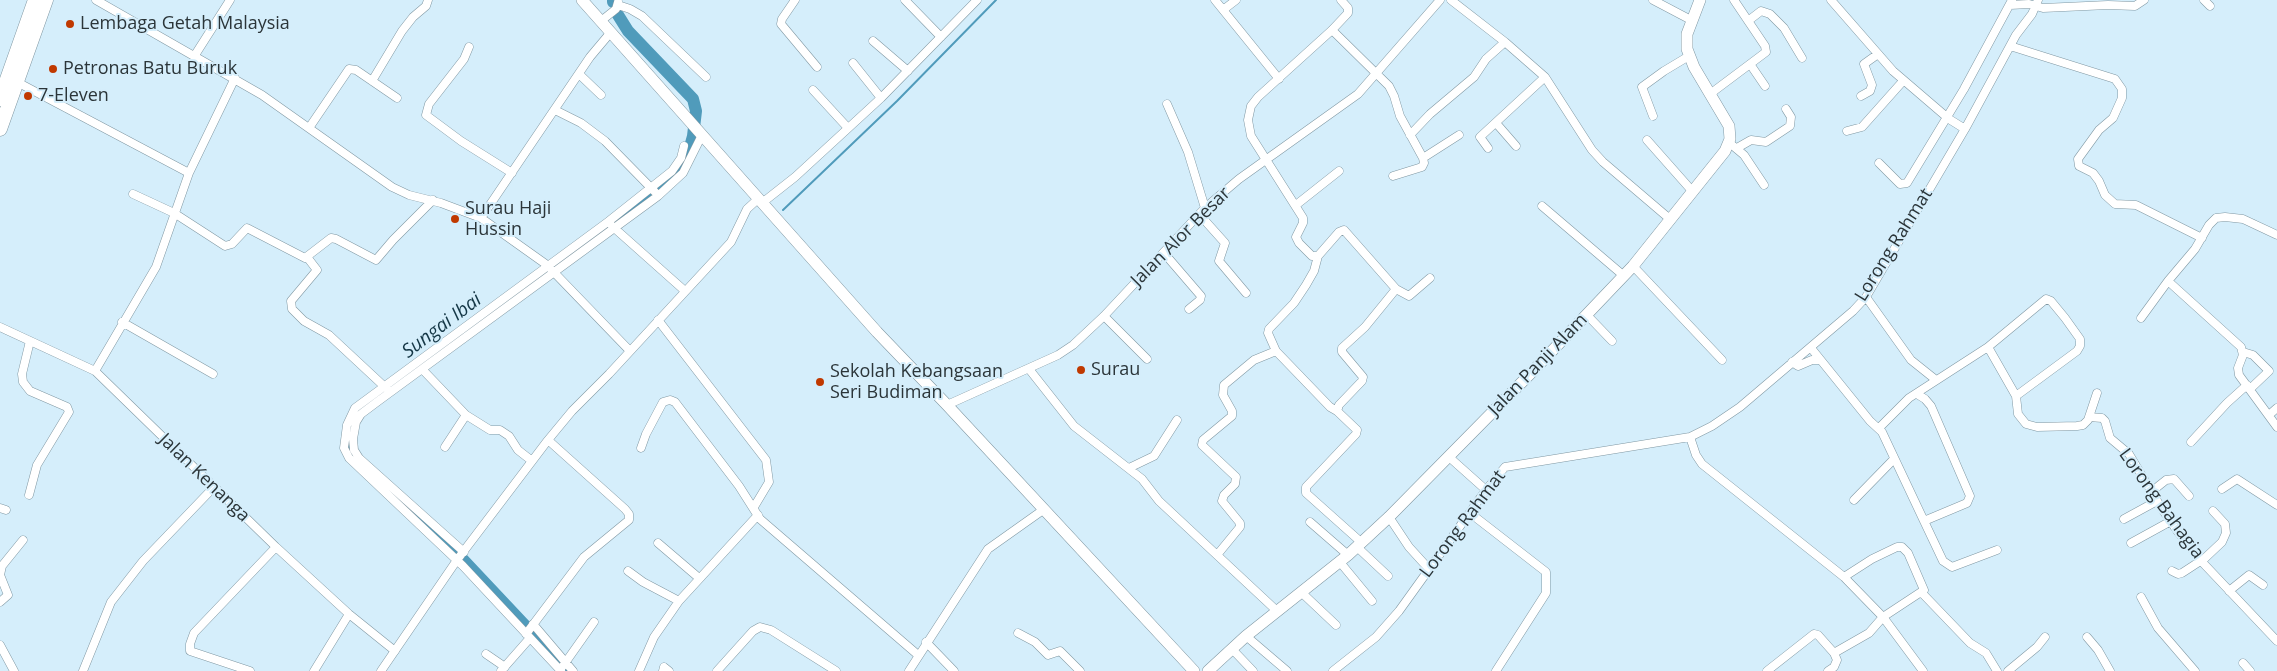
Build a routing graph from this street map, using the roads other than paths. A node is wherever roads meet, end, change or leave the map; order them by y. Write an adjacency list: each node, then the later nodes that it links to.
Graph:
1 (35, 0): 56 (highway)
2 (46, 0): 50 (highway)
3 (96, 0): 35 (street)
4 (230, 0): 35 (street)
5 (428, 0): 48 (street)
6 (582, 0): 26 (main road)
7 (795, 0): 40 (street)
8 (905, 0): 29 (street)
9 (977, 0): 29 (street)
10 (1215, 0): 23 (street)
11 (1236, 0): 23 (street)
12 (1341, 0): 27 (street)
13 (1440, 0): 42 (street, Jalan Alor Besar)
14 (1451, 0): 31 (street)
15 (1653, 0): 24 (street)
16 (1700, 0): 24 (main road)
17 (1734, 0): 25 (street)
18 (1831, 0): 34 (street)
19 (2144, 0): 22 (street)
20 (618, 3): 26 (street); 44 (street)
21 (2012, 3): 22 (street); 63 (street)
22 (2037, 3): 32 (street, Lorong Rahmat)
23 (1223, 10): 47 (street)
24 (1691, 20): 36 (main road)
25 (1748, 20): 37 (street); 39 (street)
26 (601, 21): 28 (main road)
27 (1332, 30): 42 (street); 47 (street)
28 (611, 32): 43 (street); 70 (main road)
29 (941, 37): 41 (street)
30 (873, 41): 41 (street)
31 (1505, 42): 45 (street); 71 (street)
32 (2010, 46): 65 (street, Lorong Rahmat); 99 (street)
33 (469, 47): 83 (street)
34 (1878, 54): 49 (street); 55 (street)
35 (195, 55): 46 (street)
36 (1689, 56): 53 (main road); 62 (street)
37 (1802, 58)
38 (853, 63): 58 (street)
39 (1750, 64): 51 (street); 53 (street)
40 (817, 67)
41 (908, 70): 58 (street)
42 (1376, 73): 71 (street); 79 (street, Jalan Alor Besar)
43 (579, 74): 54 (street); 61 (street)
44 (706, 77)
45 (1545, 77): 64 (street); 96 (street)
46 (235, 78): 66 (street); 82 (street)
47 (1279, 79): 79 (street)
48 (372, 80): 57 (street); 66 (street)
49 (1903, 81): 63 (street); 69 (street)
50 (17, 82): 68 (highway); 82 (street)
51 (1765, 86)
52 (813, 90): 67 (street)
53 (1710, 94): 76 (main road)
54 (600, 95)
55 (1861, 96)
56 (0, 98)
57 (397, 98)
58 (881, 98): 67 (street)
59 (1167, 104): 93 (street)
60 (1786, 109): 76 (street)
61 (555, 110): 83 (street); 86 (street)
62 (1653, 116)
63 (1947, 117): 65 (street); 80 (street)
64 (1496, 123): 75 (street); 77 (street)
65 (1961, 127): 111 (street, Lorong Rahmat)
66 (309, 128): 89 (street)
67 (848, 128): 90 (street)
68 (0, 129)
69 (1847, 131)
70 (701, 134): 86 (street); 90 (main road)
71 (1410, 135): 78 (street)
72 (1459, 135): 78 (street)
73 (1647, 140): 87 (street)
74 (684, 146): 86 (street)
75 (1516, 146)
76 (1733, 146): 85 (street); 87 (main road, Jalan Panji Alam)
77 (1488, 148)
78 (1423, 158): 84 (street)
79 (1266, 160): 91 (street); 93 (street, Jalan Alor Besar)
80 (1879, 163)
81 (1339, 170): 91 (street)
82 (189, 173): 94 (street)
83 (512, 173): 95 (street)
84 (1393, 176)
85 (1764, 185)
86 (654, 191): 97 (street)
87 (1693, 192): 96 (main road, Jalan Panji Alam)
88 (133, 194): 94 (street)
89 (433, 200): 95 (street); 102 (street)
90 (762, 203): 109 (street); 141 (main road)
91 (1296, 205): 101 (street)
92 (1542, 206): 105 (street)
93 (1202, 211): 100 (street, Jalan Alor Besar); 110 (street)
94 (174, 213): 102 (street); 117 (street)
95 (481, 218): 104 (street)
96 (1672, 220): 103 (main road, Jalan Panji Alam)
97 (611, 224): 104 (street); 109 (street)
98 (2277, 235): 99 (street)
99 (2202, 238): 107 (street)
100 (1164, 253): 112 (street); 114 (street, Jalan Alor Besar)
101 (1318, 256): 108 (street); 125 (street)
102 (307, 257): 137 (street)
103 (1633, 266): 105 (main road, Jalan Panji Alam); 128 (street)
104 (550, 269): 116 (street); 124 (street)
105 (1624, 276): 113 (main road, Jalan Panji Alam)
106 (1430, 278): 108 (street)
107 (2168, 281): 115 (street); 126 (street)
108 (1396, 289): 143 (street)
109 (686, 291): 118 (street)
110 (1246, 293)
111 (1866, 297): 123 (street, Lorong Rahmat); 135 (street)
112 (1189, 309)
113 (1587, 315): 121 (street); 155 (main road, Jalan Panji Alam)
114 (1104, 316): 127 (street); 132 (street, Jalan Alor Besar)
115 (2141, 318)
116 (482, 319): 131 (street); 137 (street)
117 (122, 322): 133 (street); 134 (street)
118 (660, 323): 124 (street); 169 (street)
119 (0, 327): 120 (street, Jalan Kenanga)
120 (30, 341): 133 (street, Jalan Kenanga); 164 (street)
121 (1612, 341)
122 (1988, 347): 135 (street); 140 (street); 140 (street)
123 (1811, 348): 129 (street); 130 (street, Lorong Rahmat)
124 (630, 351): 152 (street)
125 (1276, 351): 143 (street); 186 (street)
126 (2243, 352): 136 (street); 136 (street)
127 (1147, 359)
128 (1722, 360)
129 (1820, 360): 130 (street); 149 (street)
130 (1792, 362): 150 (street, Lorong Rahmat)
131 (422, 369): 137 (street); 145 (street)
132 (1029, 369): 141 (street, Jalan Alor Besar); 158 (street)
133 (95, 371): 159 (street, Jalan Kenanga)
134 (213, 374)
135 (1936, 380): 139 (street)
136 (2248, 387): 144 (street); 151 (street)
137 (387, 389): 162 (street)
138 (2097, 393): 146 (street)
139 (1917, 394): 149 (street); 176 (street)
140 (2016, 396): 146 (street)
141 (947, 405): 170 (main road)
142 (2277, 408): 144 (street)
143 (1337, 411): 185 (street)
144 (2269, 415): 148 (street)
145 (466, 416): 153 (street); 157 (street)
146 (2089, 417): 163 (street, Lorong Bahagia)
147 (1178, 420): 158 (street)
148 (2277, 427)
149 (1879, 428): 156 (street)
150 (1690, 437): 161 (street, Lorong Rahmat); 193 (street)
151 (2192, 442)
152 (550, 443): 157 (street); 207 (street)
153 (445, 447)
154 (640, 448): 169 (street)
155 (1449, 457): 161 (street); 174 (main road, Jalan Panji Alam)
156 (1894, 459): 166 (street); 176 (street)
157 (532, 461): 184 (street)
158 (1129, 468): 186 (street)
159 (213, 488): 182 (street, Jalan Kenanga); 226 (street)
160 (2222, 489): 168 (street)
161 (1486, 490): 172 (street, Lorong Rahmat)
162 (389, 491): 184 (street); 188 (street)
163 (2152, 492): 165 (street); 167 (street, Lorong Bahagia)
164 (29, 495)
165 (2189, 496)
166 (1854, 500)
167 (2157, 501): 175 (street); 177 (street, Lorong Bahagia)
168 (2277, 505)
169 (754, 507): 173 (street)
170 (1043, 510): 215 (street); 239 (main road)
171 (2213, 511): 187 (street)
172 (1470, 512): 189 (street, Lorong Rahmat); 244 (street)
173 (758, 515): 194 (street); 221 (street)
174 (1389, 517): 185 (main road, Jalan Panji Alam); 189 (street)
175 (2124, 519)
176 (1924, 521): 183 (street)
177 (2171, 521): 181 (street); 187 (street, Lorong Bahagia)
178 (1310, 522): 185 (street)
179 (23, 540): 202 (street)
180 (658, 543): 194 (street)
181 (2130, 543)
182 (276, 547): 204 (street, Jalan Kenanga); 227 (street)
183 (1997, 550)
184 (463, 552): 188 (street)
185 (1351, 552): 192 (street); 197 (main road, Jalan Panji Alam); 201 (street)
186 (1218, 555): 203 (street)
187 (2201, 560): 191 (street); 196 (street, Lorong Bahagia)
188 (459, 562): 210 (street); 218 (street)
189 (1429, 568): 243 (street, Lorong Rahmat)
190 (628, 571): 200 (street)
191 (2172, 571)
192 (1388, 576)
193 (1844, 577): 198 (street); 205 (street)
194 (699, 578): 200 (street)
195 (2263, 585): 196 (street)
196 (2229, 591): 214 (street, Lorong Bahagia)
197 (1301, 592): 203 (main road, Jalan Panji Alam); 208 (street)
198 (1922, 593): 205 (street); 248 (street)
199 (2141, 597): 251 (street)
200 (679, 601): 231 (street)
201 (1372, 601)
202 (0, 602)
203 (1277, 612): 211 (main road, Jalan Panji Alam)
204 (349, 614): 218 (street, Jalan Kenanga); 228 (street)
205 (1883, 617): 219 (street); 247 (street)
206 (594, 622): 223 (street)
207 (533, 624): 210 (street); 223 (street)
208 (1336, 625)
209 (1018, 633): 238 (street)
210 (527, 635): 223 (street); 224 (street)
211 (1246, 636): 217 (main road, Jalan Panji Alam); 242 (street)
212 (2045, 637): 249 (street)
213 (2087, 637): 250 (street)
214 (2277, 641)
215 (926, 642): 221 (street); 237 (street)
216 (0, 644): 225 (street)
217 (1232, 649): 240 (main road, Jalan Panji Alam); 241 (street)
218 (395, 651): 229 (street)
219 (1834, 653): 245 (street); 246 (street)
220 (486, 654): 224 (street)
221 (918, 655): 236 (street)
222 (2243, 663): 252 (street)
223 (563, 667): 230 (street)
224 (503, 669)
225 (14, 671)
226 (83, 671)
227 (250, 671)
228 (314, 671)
229 (381, 671)
230 (573, 671)
231 (639, 671)
232 (663, 671): 233 (street)
233 (670, 671)
234 (717, 671): 235 (street)
235 (836, 671)
236 (909, 671)
237 (954, 671)
238 (1080, 671)
239 (1194, 671)
240 (1208, 671)
241 (1254, 671)
242 (1287, 671)
243 (1333, 671)
244 (1496, 671)
245 (1767, 671)
246 (1828, 671)
247 (1923, 671)
248 (1997, 671)
249 (2008, 671)
250 (2110, 671)
251 (2195, 671)
252 (2250, 671)

